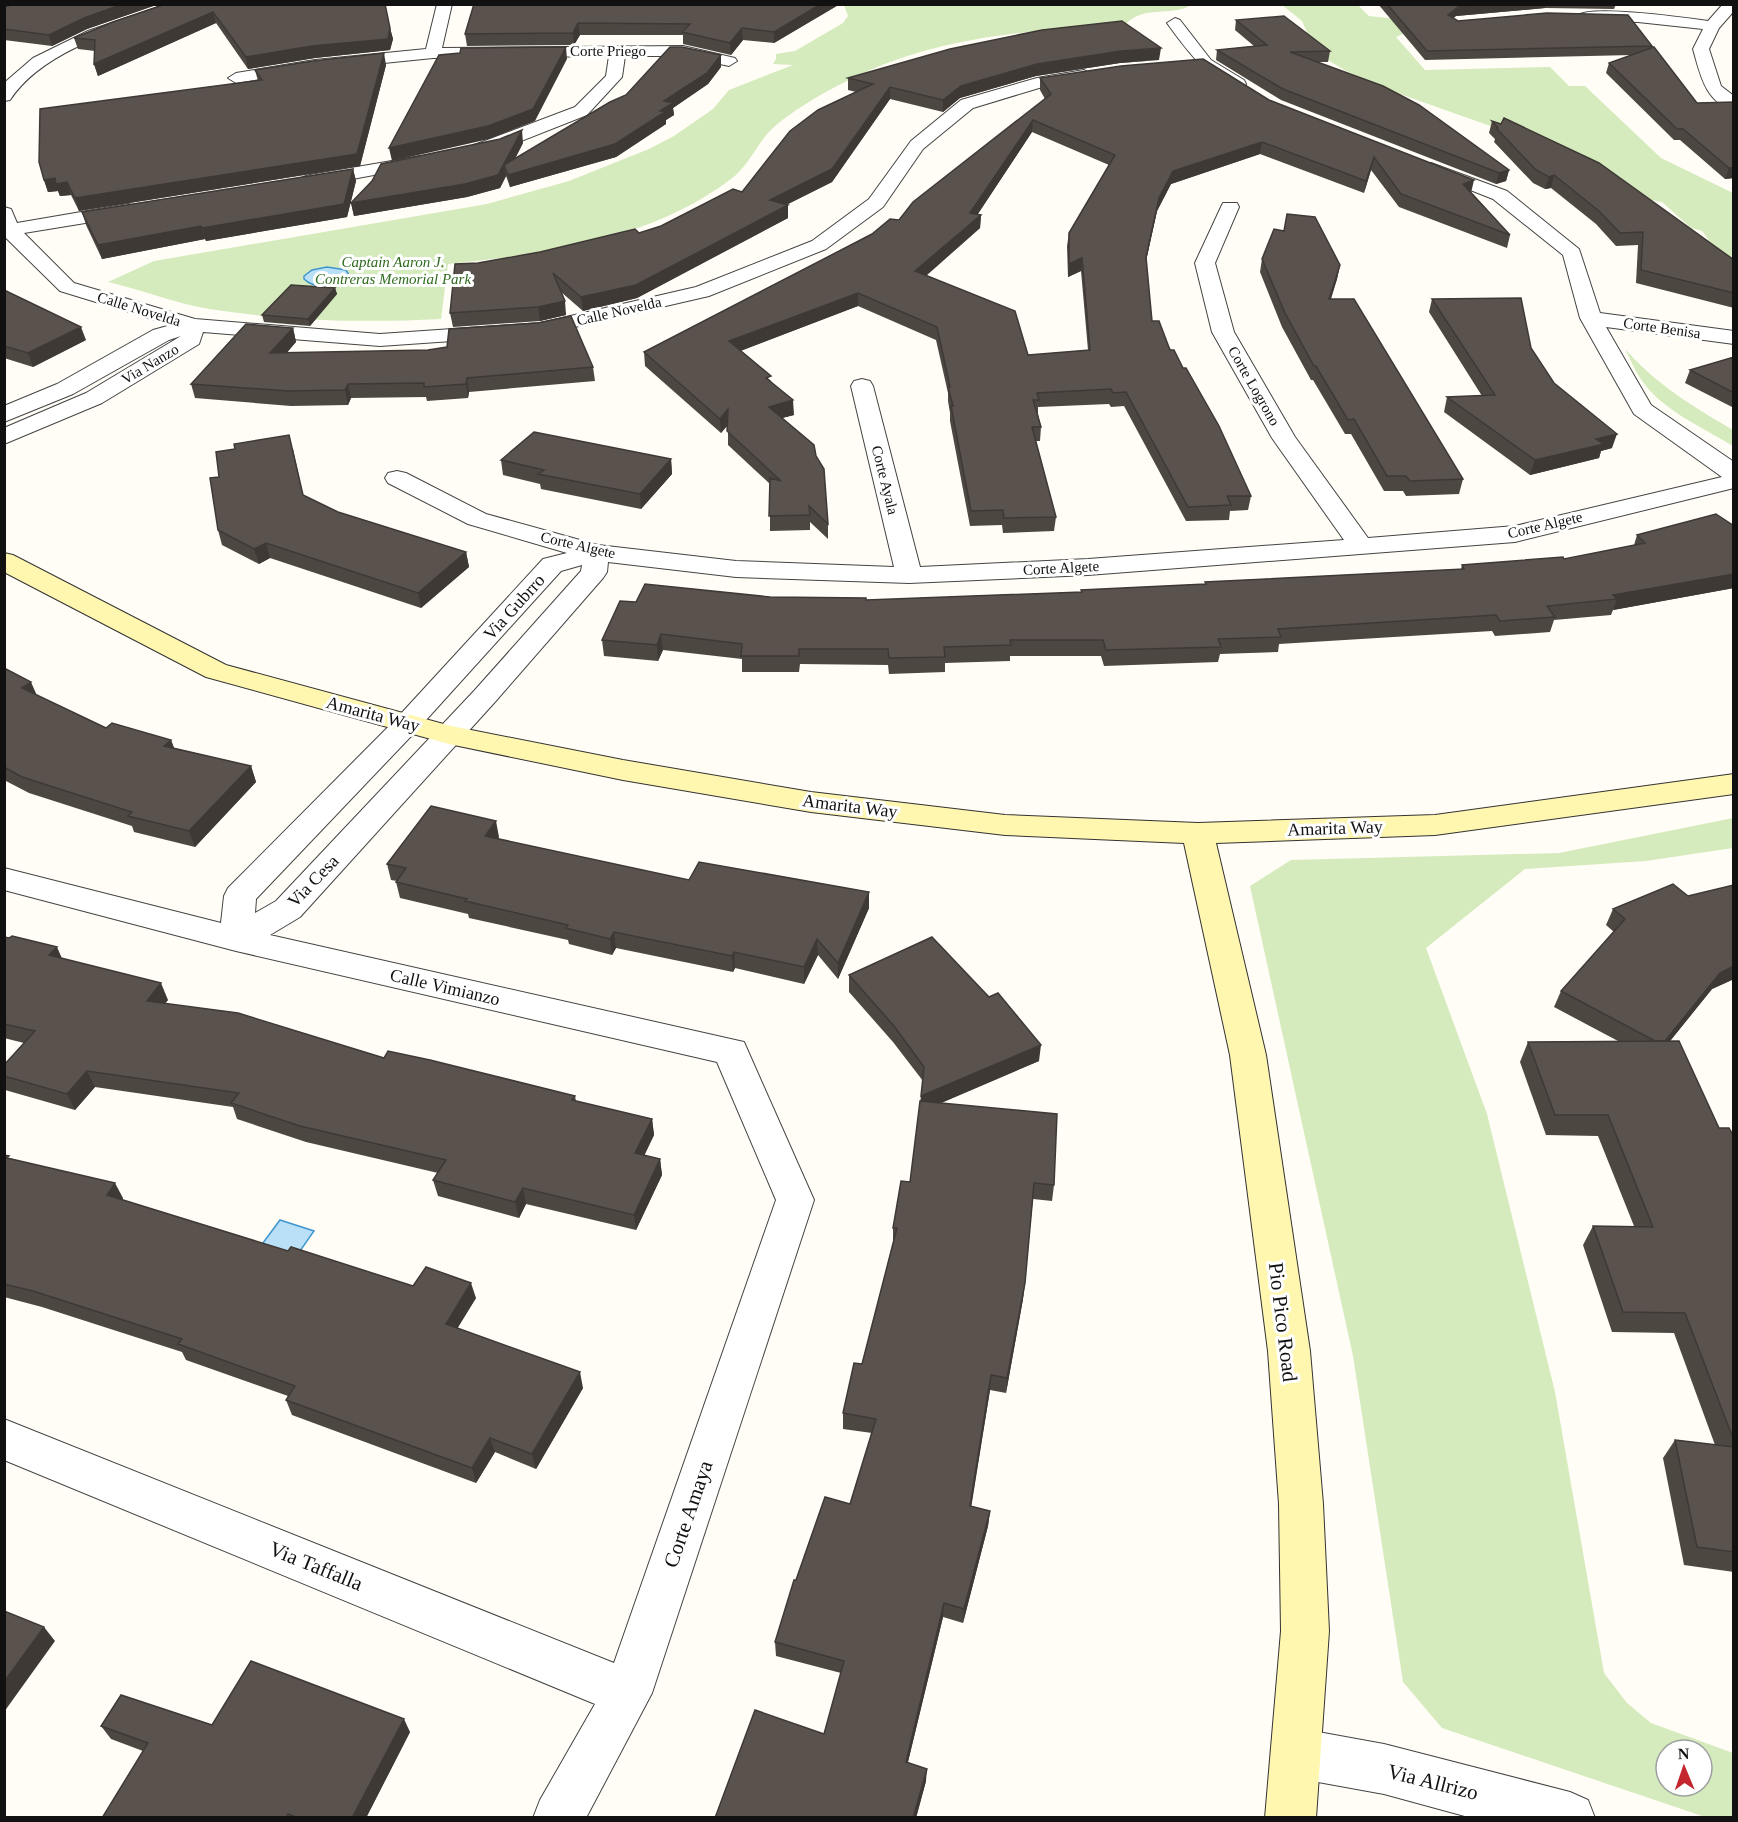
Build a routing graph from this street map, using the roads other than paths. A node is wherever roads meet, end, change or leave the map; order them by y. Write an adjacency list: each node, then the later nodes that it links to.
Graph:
1 (183, 4): 15 (street)
2 (445, 4): 8 (street)
3 (1732, 4): 6 (street)
4 (1569, 15): 6 (street)
5 (1175, 23): 10 (street)
6 (1712, 26): 16 (street)
7 (618, 51): 8 (street, Corte Priego); 9 (street, Corte Priego); 17 (street)
8 (433, 53): 13 (street, Corte Priego)
9 (729, 61)
10 (1205, 63): 11 (street); 14 (street)
11 (1184, 65)
12 (1108, 72): 25 (street, Calle Novelda)
13 (236, 78)
14 (1255, 94)
15 (4, 96)
16 (1734, 105)
17 (461, 153)
18 (438, 158): 20 (street)
19 (1412, 160): 24 (street)
20 (289, 184)
21 (149, 206): 23 (street)
22 (1230, 207): 33 (street, Corte Logrono)
23 (7, 221): 25 (street, Calle Novelda)
24 (1591, 318): 26 (street, Corte Benisa); 30 (street)
25 (193, 325): 28 (street, Via Nanzo); 29 (street, Via Nanzo)
26 (1734, 338)
27 (862, 386): 36 (street, Corte Ayala)
28 (4, 415)
29 (4, 437)
30 (1734, 474)
31 (397, 478): 34 (street, Corte Algete)
32 (1734, 481): 33 (street, Corte Algete)
33 (1362, 547): 36 (street, Corte Algete)
34 (596, 553): 36 (street, Corte Algete); 37 (street, Via Gubrro); 38 (street, Via Gubrro)
35 (4, 561): 37 (street, Amarita Way)
36 (909, 574)
37 (407, 724): 38 (street, Amarita Way); 42 (street)
38 (449, 735): 40 (street, Amarita Way); 42 (street, Via Cesa)
39 (1734, 784): 40 (street, Amarita Way)
40 (1198, 833): 46 (street, Pio Pico Road)
41 (4, 879): 42 (street, Calle Vimianzo)
42 (236, 939): 43 (street, Calle Vimianzo)
43 (795, 1200): 45 (street, Corte Amaya)
44 (4, 1439): 45 (street, Via Taffalla)
45 (628, 1693): 47 (street, Corte Amaya)
46 (1296, 1753): 48 (street, Pio Pico Road); 49 (street, Via Allrizo)
47 (558, 1818)
48 (1290, 1818)
49 (1570, 1818)

